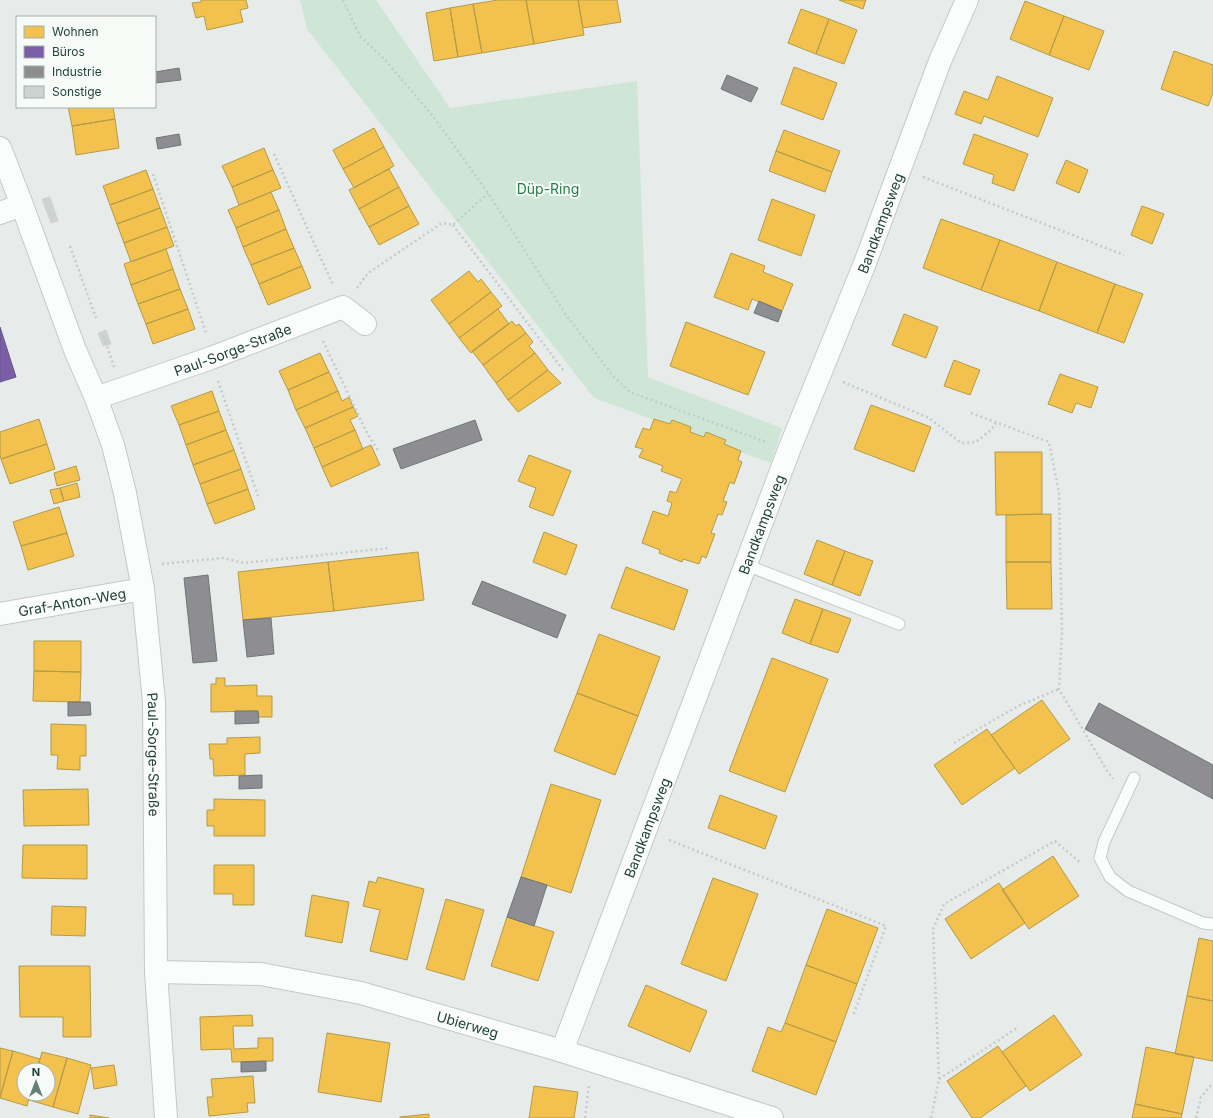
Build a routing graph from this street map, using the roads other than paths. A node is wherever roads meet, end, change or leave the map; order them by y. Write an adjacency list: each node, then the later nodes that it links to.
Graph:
1 (967, 0): 7 (street, Bandkampsweg)
2 (0, 148): 3 (street, Paul-Sorge-Straße)
3 (22, 205): 4 (street); 6 (street, Paul-Sorge-Straße)
4 (0, 213)
5 (364, 324): 6 (street, Paul-Sorge-Straße)
6 (96, 398): 8 (street, Paul-Sorge-Straße)
7 (746, 565): 10 (lane); 14 (street, Bandkampsweg)
8 (143, 589): 9 (street, Graf-Anton-Weg); 13 (street, Paul-Sorge-Straße)
9 (0, 614)
10 (899, 624)
11 (1134, 778): 12 (lane)
12 (1213, 924)
13 (156, 972): 14 (street, Ubierweg); 15 (street, Paul-Sorge-Straße)
14 (562, 1051): 16 (street, Ubierweg)
15 (166, 1118)
16 (772, 1118)

